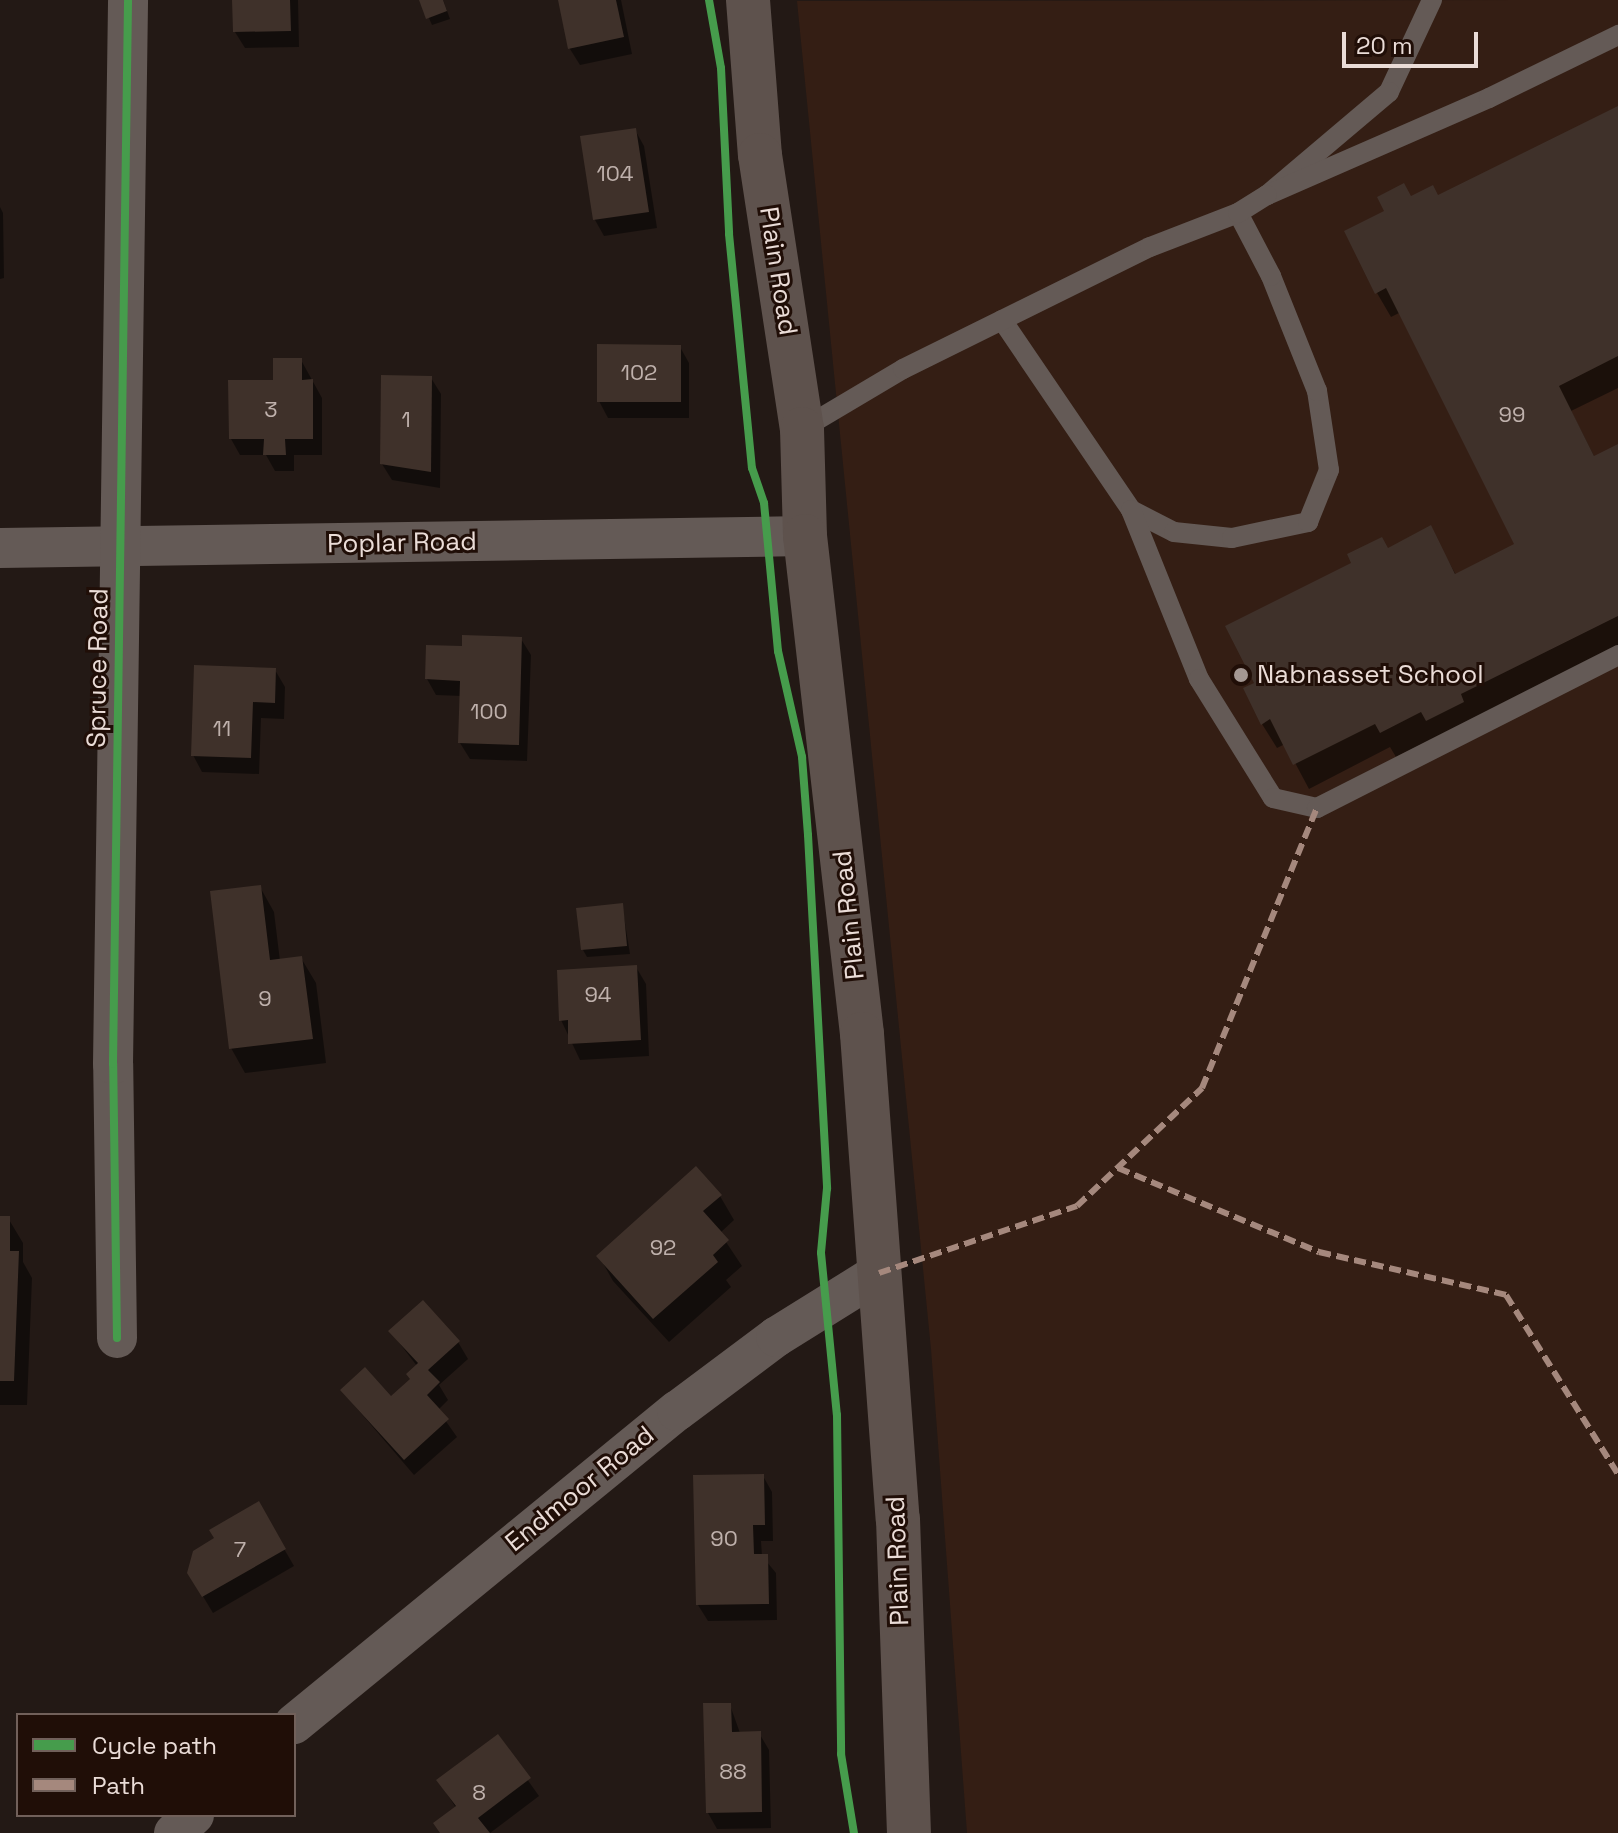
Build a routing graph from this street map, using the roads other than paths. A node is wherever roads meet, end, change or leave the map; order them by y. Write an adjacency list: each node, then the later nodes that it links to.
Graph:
1 (128, 0): 12 (street, Spruce Road)
2 (748, 0): 8 (main road, Plain Road)
3 (1432, 0): 5 (lane)
4 (1618, 35): 5 (lane)
5 (1267, 195): 6 (lane)
6 (1238, 213): 7 (lane); 9 (lane)
7 (1002, 320): 8 (lane); 9 (lane)
8 (802, 429): 10 (main road, Plain Road)
9 (1131, 510): 13 (lane)
10 (805, 536): 12 (street, Poplar Road); 14 (main road, Plain Road)
11 (0, 548): 12 (street, Poplar Road)
12 (121, 548): 15 (street, Spruce Road)
13 (1618, 655)
14 (879, 1273): 16 (street, Endmoor Road); 19 (main road, Plain Road)
15 (117, 1338)
16 (296, 1722)
17 (192, 1817): 18 (street)
18 (174, 1833)
19 (909, 1833)

